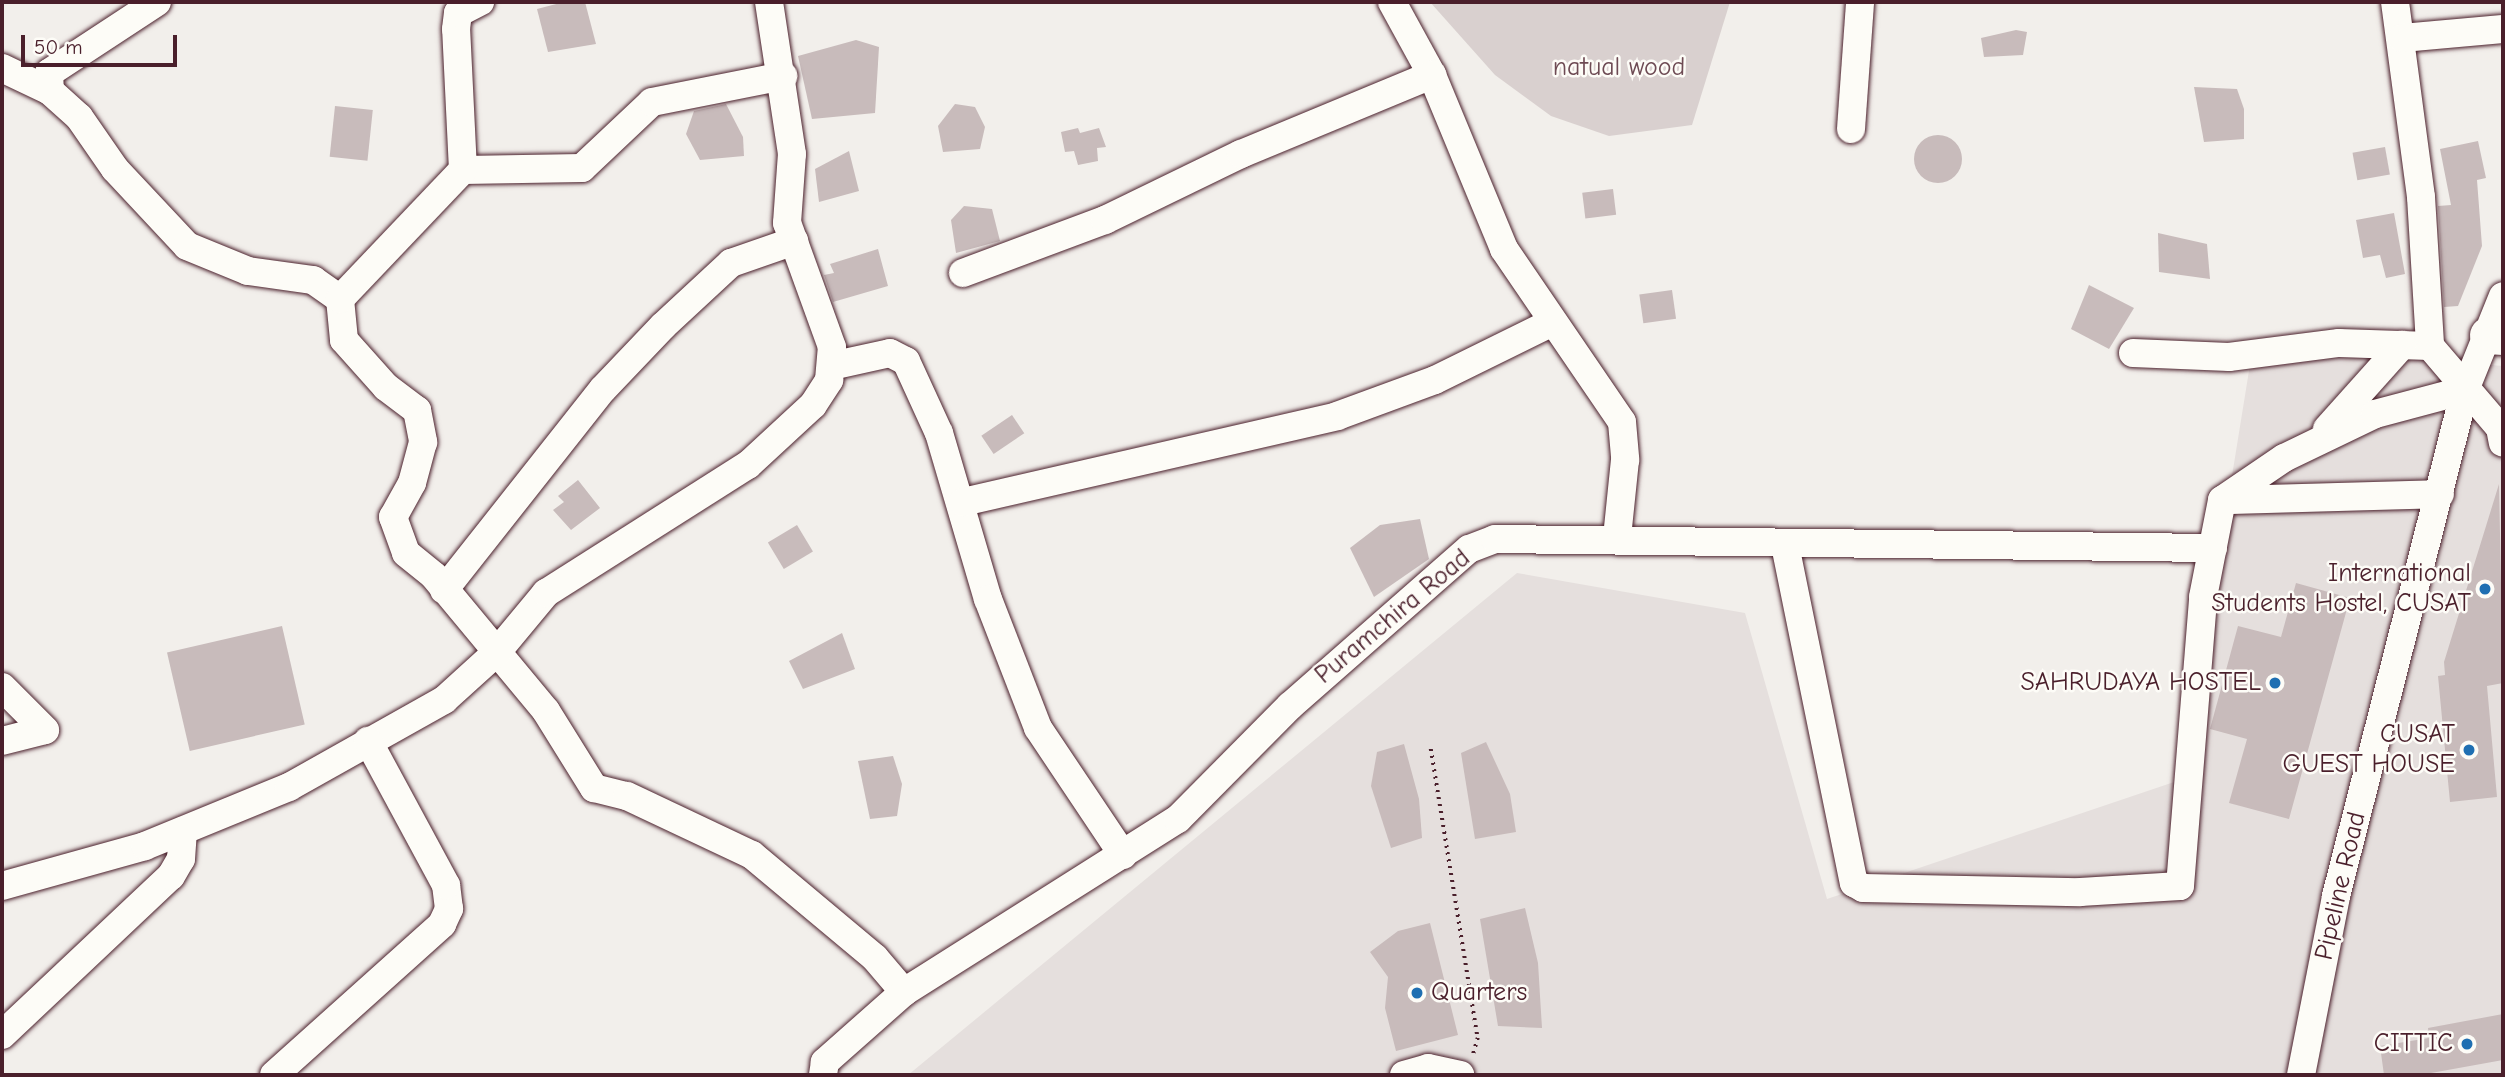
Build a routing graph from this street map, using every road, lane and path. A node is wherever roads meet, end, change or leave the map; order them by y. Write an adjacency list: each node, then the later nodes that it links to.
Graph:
1 (157, 2): 12 (street)
2 (480, 2): 14 (street)
3 (769, 2): 11 (street)
4 (1392, 2): 10 (street)
5 (1860, 2): 13 (street)
6 (2395, 2): 8 (street)
7 (2503, 29): 8 (street)
8 (2402, 38): 22 (street)
9 (2, 68): 12 (street)
10 (1432, 75): 16 (street); 19 (street)
11 (783, 76): 14 (street); 15 (street)
12 (50, 91): 18 (street)
13 (1851, 129)
14 (463, 170): 18 (street)
15 (794, 241): 24 (street); 34 (street)
16 (963, 273)
17 (2503, 296): 20 (street, Pipeline Road)
18 (340, 299): 34 (street)
19 (1551, 323): 30 (street); 31 (street)
20 (2496, 336): 25 (street, Pipeline Road)
21 (2402, 345): 22 (street); 23 (street); 26 (street)
22 (2430, 346): 25 (street)
23 (2133, 353)
24 (831, 366): 30 (street); 35 (street)
25 (2465, 390): 26 (street); 27 (street); 28 (street, Pipeline Road)
26 (2315, 442): 29 (street)
27 (2503, 443)
28 (2440, 494): 29 (street); 49 (street, Pipeline Road)
29 (2222, 500): 33 (street)
30 (963, 502): 41 (street)
31 (1616, 538): 32 (street, Puramchira Road); 41 (street, Puramchira Road)
32 (1785, 545): 33 (street, Puramchira Road); 33 (street)
33 (2213, 548)
34 (444, 590): 35 (street)
35 (497, 652): 38 (street); 43 (street)
36 (2, 687): 37 (street)
37 (2, 741)
38 (368, 741): 40 (street); 46 (street)
39 (1432, 749): 45 (path)
40 (183, 831): 42 (street); 44 (street)
41 (1123, 855): 43 (street, Puramchira Road)
42 (2, 886)
43 (904, 992): 47 (street, Puramchira Road)
44 (2, 1035)
45 (1466, 1069): 48 (street)
46 (274, 1075)
47 (822, 1075)
48 (1405, 1075)
49 (2301, 1075)

